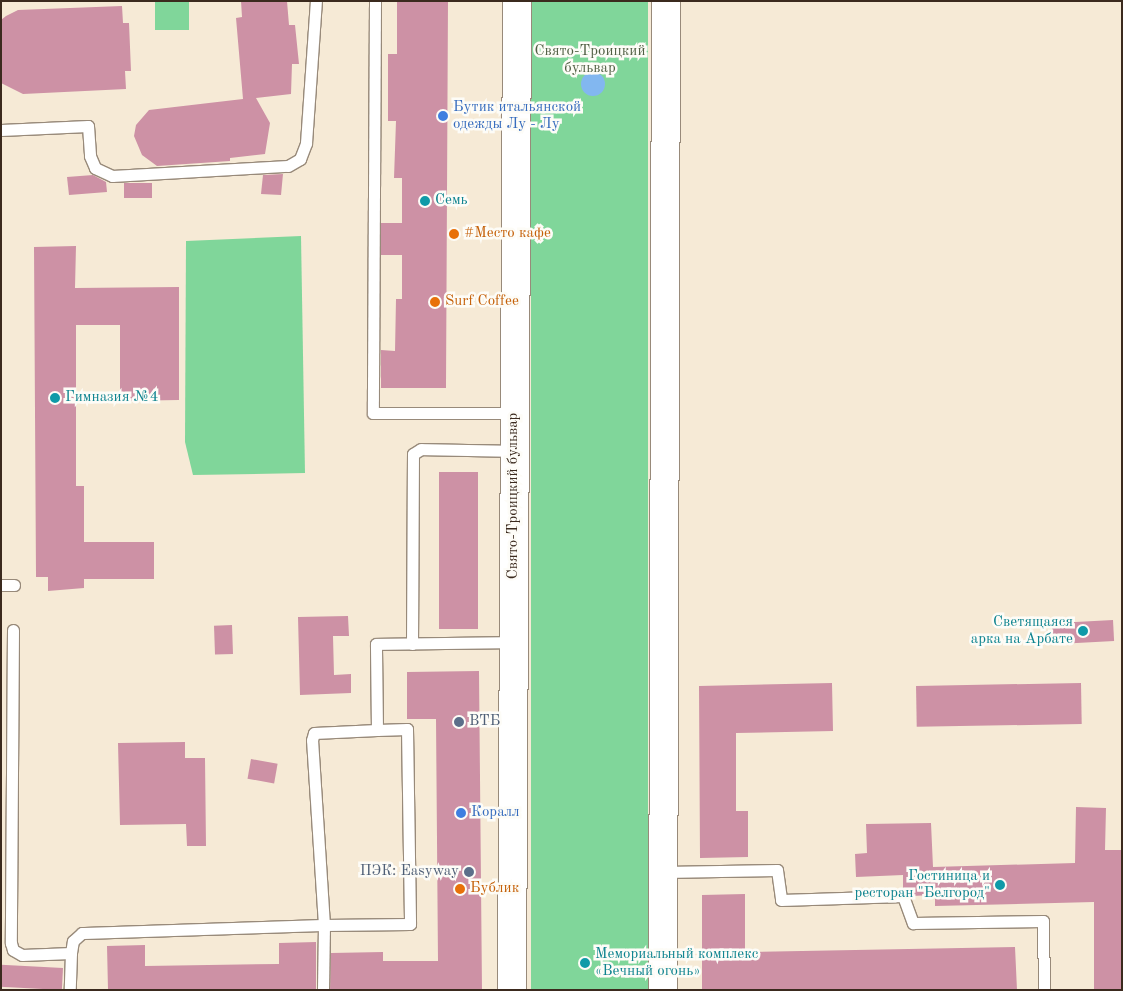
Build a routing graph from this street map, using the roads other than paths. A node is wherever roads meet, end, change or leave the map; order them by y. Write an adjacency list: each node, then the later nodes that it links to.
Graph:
1 (316, 1): 5 (lane)
2 (375, 1): 6 (lane)
3 (516, 1): 6 (street, Свято-Троицкий бульвар)
4 (666, 1): 15 (street)
5 (1, 130)
6 (514, 413): 7 (street, Свято-Троицкий бульвар)
7 (514, 451): 11 (street, Свято-Троицкий бульвар); 12 (lane)
8 (1, 585): 9 (lane)
9 (14, 585)
10 (13, 630): 14 (lane)
11 (514, 642): 12 (lane); 20 (street, Свято-Троицкий бульвар)
12 (412, 644): 13 (lane)
13 (377, 730): 16 (lane); 16 (lane)
14 (7, 856): 17 (lane)
15 (664, 872): 21 (street); 22 (lane)
16 (324, 925): 17 (lane); 19 (lane)
17 (71, 953): 18 (lane)
18 (70, 990)
19 (323, 990)
20 (512, 990)
21 (663, 990)
22 (1044, 990)

